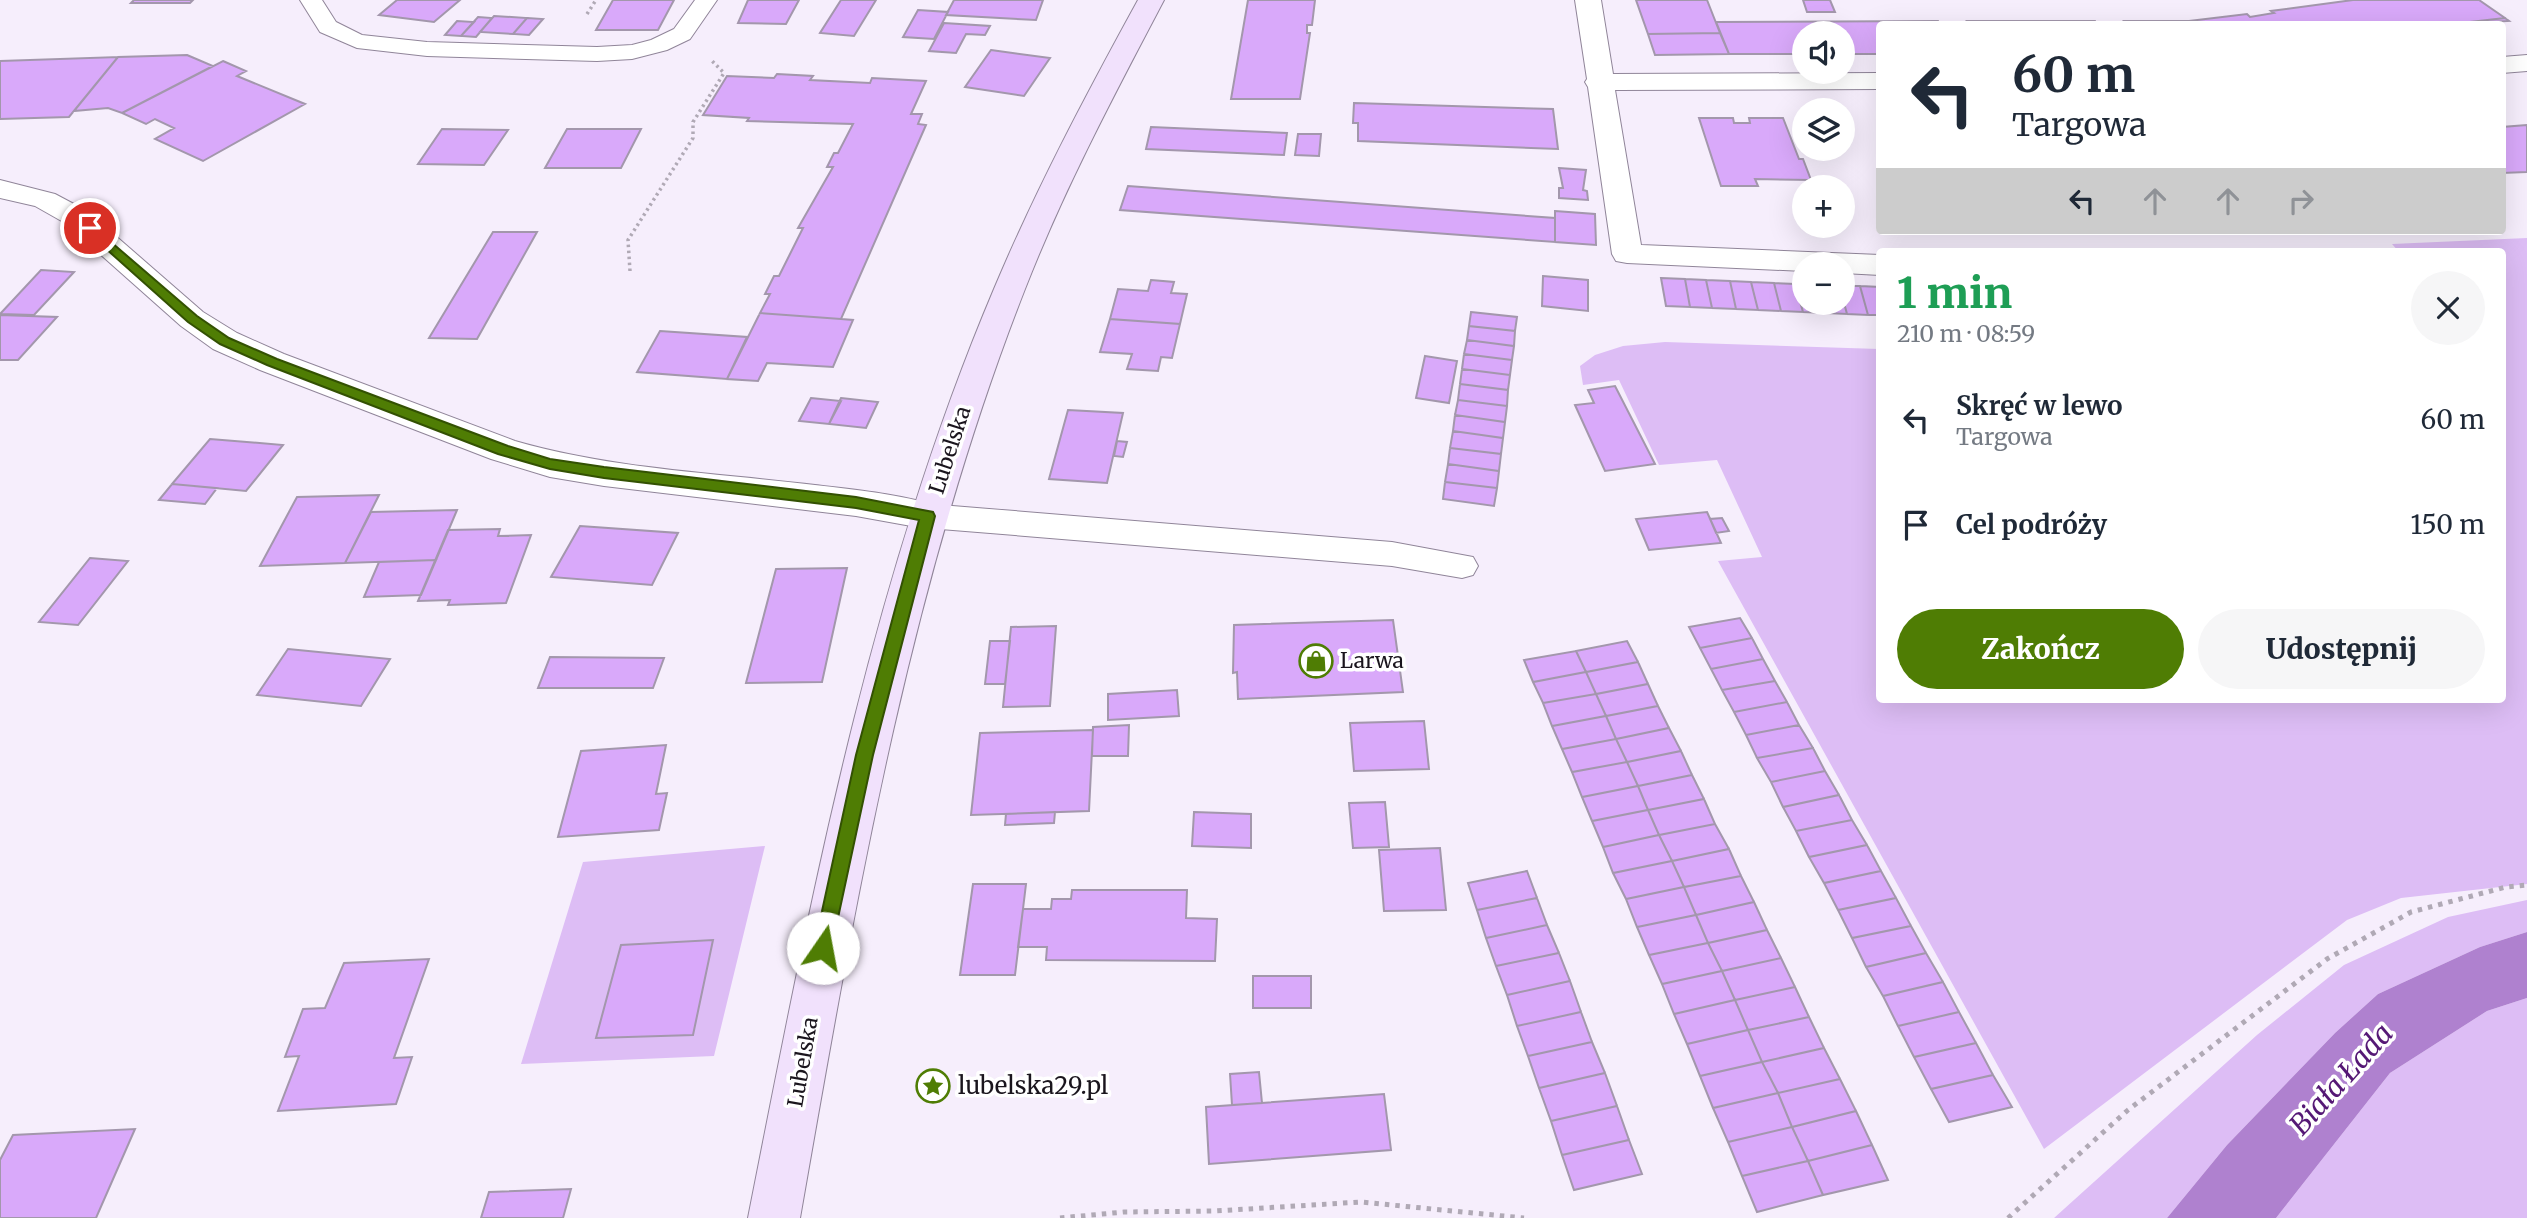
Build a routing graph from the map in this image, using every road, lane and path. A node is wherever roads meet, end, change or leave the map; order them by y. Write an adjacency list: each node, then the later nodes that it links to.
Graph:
1 (311, 0): 5 (lane)
2 (706, 0): 5 (lane)
3 (1151, 0): 13 (street, Lubelska)
4 (1588, 0): 9 (street)
5 (682, 34): 12 (path)
6 (2527, 63): 7 (street)
7 (2506, 65)
8 (1876, 81): 9 (street)
9 (1598, 82): 11 (street)
10 (0, 189): 13 (street)
11 (1876, 265)
12 (630, 271)
13 (928, 516): 14 (lane); 16 (street, Lubelska)
14 (1462, 566)
15 (2527, 885): 19 (path)
16 (774, 1218)
17 (1060, 1218): 18 (path)
18 (1524, 1218)
19 (2008, 1218)

